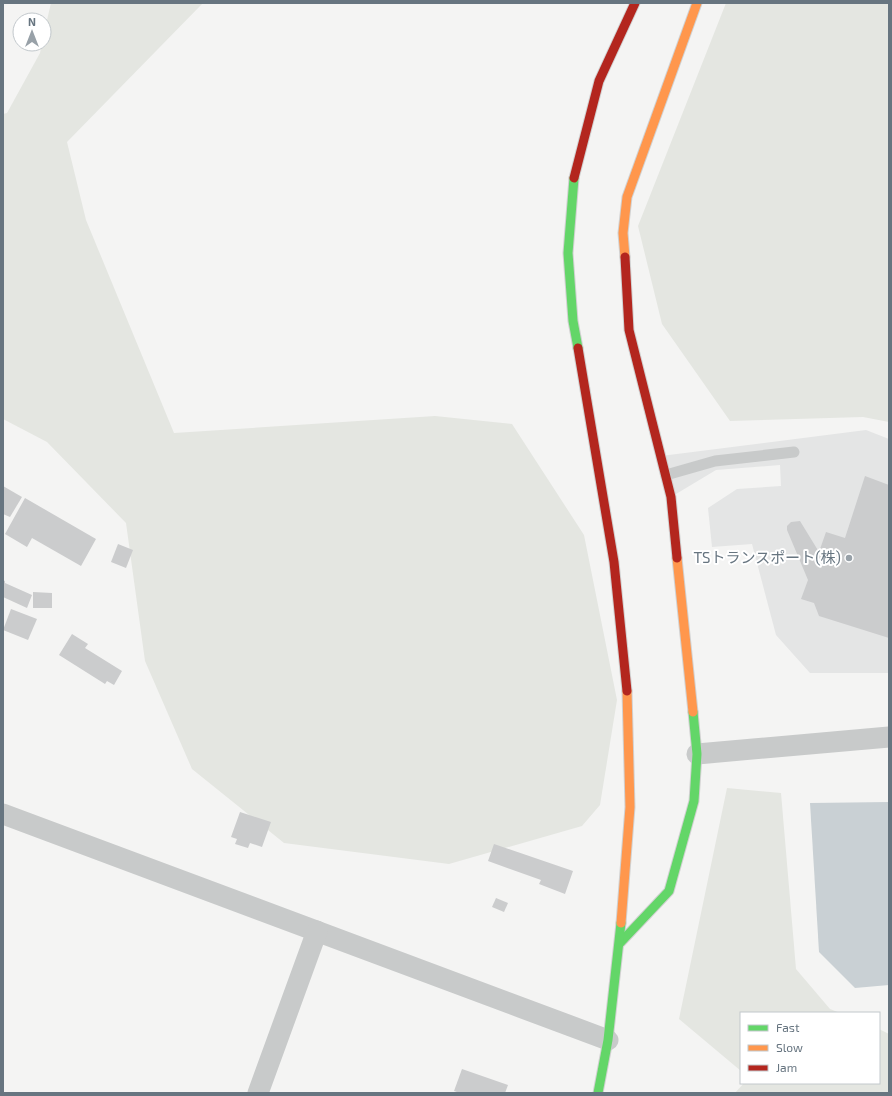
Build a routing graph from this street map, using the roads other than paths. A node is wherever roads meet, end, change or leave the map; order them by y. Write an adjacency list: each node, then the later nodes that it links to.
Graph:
1 (635, 3): 9 (street)
2 (697, 3): 4 (street)
3 (794, 452): 4 (lane)
4 (666, 475): 6 (street)
5 (889, 737): 6 (street)
6 (697, 754): 9 (street)
7 (3, 814): 8 (street)
8 (317, 932): 10 (street); 11 (street)
9 (620, 943): 10 (street)
10 (608, 1040): 12 (street)
11 (258, 1093)
12 (598, 1093)

